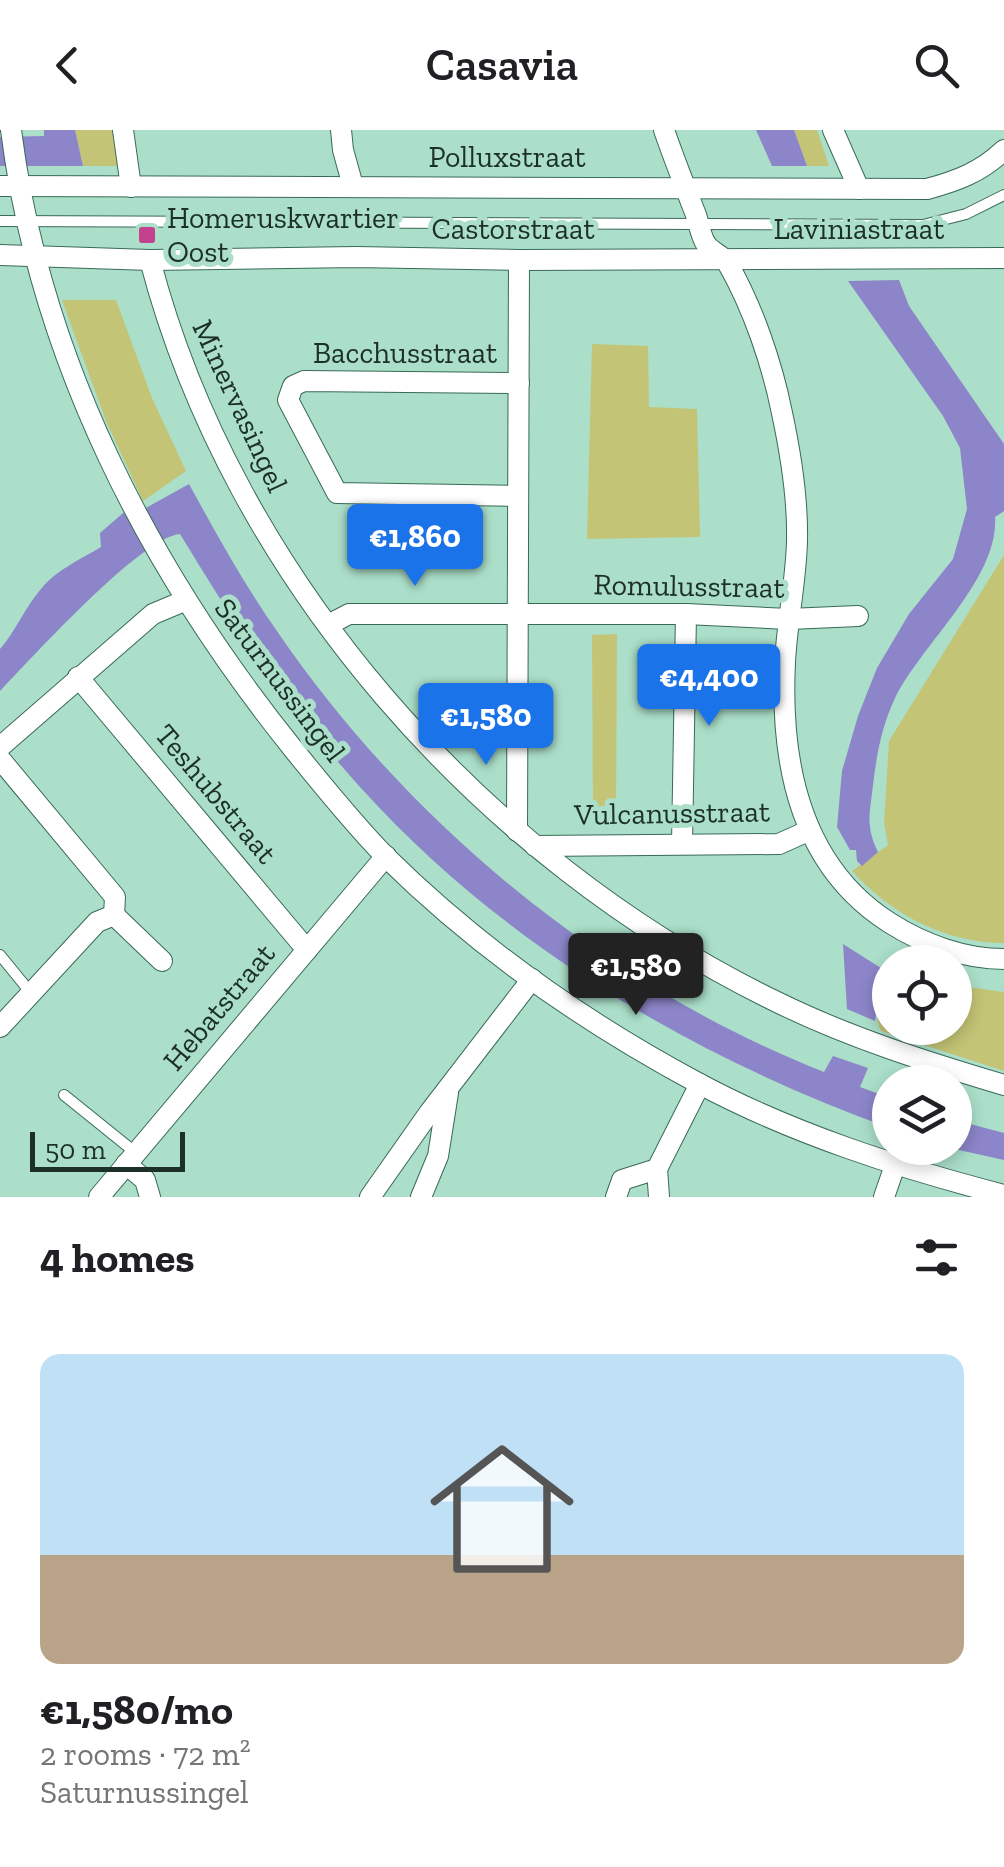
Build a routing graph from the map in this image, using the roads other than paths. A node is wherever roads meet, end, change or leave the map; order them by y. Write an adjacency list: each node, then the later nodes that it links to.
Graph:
1 (123, 130): 9 (street)
2 (340, 130): 8 (street)
3 (664, 130): 10 (street)
4 (833, 130): 11 (street)
5 (11, 131): 7 (street, Saturnussingel)
6 (1004, 150): 11 (street, Polluxstraat)
7 (12, 181): 9 (street, Polluxstraat); 14 (street, Saturnussingel)
8 (353, 186): 9 (street, Polluxstraat); 10 (street, Polluxstraat)
9 (132, 187)
10 (686, 188): 11 (street, Polluxstraat); 15 (street)
11 (859, 189)
12 (1004, 195): 15 (lane)
13 (0, 222): 14 (lane)
14 (26, 222): 15 (lane); 17 (street, Saturnussingel)
15 (699, 223): 18 (street)
16 (0, 255): 17 (street, Castorstraat)
17 (34, 256): 19 (street, Castorstraat); 24 (street, Saturnussingel)
18 (726, 259): 20 (street, Castorstraat); 21 (street, Laviniastraat); 28 (street)
19 (150, 260): 20 (street, Castorstraat); 29 (street, Minervasingel)
20 (519, 260): 22 (street)
21 (1000, 264)
22 (518, 383): 23 (street); 23 (street, Bacchusstraat)
23 (518, 496): 25 (street)
24 (184, 601): 30 (street); 37 (street, Saturnussingel)
25 (518, 614): 26 (street, Romulusstraat); 29 (street, Romulusstraat); 33 (street)
26 (686, 614): 28 (street, Romulusstraat); 35 (street)
27 (858, 616): 28 (street, Romulusstraat)
28 (789, 619): 34 (street)
29 (328, 625): 33 (street, Minervasingel)
30 (78, 677): 31 (street); 39 (street, Teshubstraat)
31 (0, 747)
32 (0, 760): 38 (street)
33 (517, 831): 36 (street, Minervasingel)
34 (808, 831): 35 (street, Vulcanusstraat); 41 (street)
35 (682, 844): 36 (street, Vulcanusstraat)
36 (535, 846): 46 (street, Minervasingel)
37 (386, 856): 39 (street, Hebatstraat); 43 (street, Saturnussingel)
38 (114, 915): 42 (street); 44 (street)
39 (307, 950): 53 (street, Hebatstraat)
40 (0, 955): 44 (lane)
41 (1004, 959)
42 (162, 960)
43 (532, 980): 48 (street, Saturnussingel); 50 (street)
44 (32, 994): 45 (street)
45 (0, 1028)
46 (906, 1065)
47 (972, 1082): 49 (street, Minervasingel)
48 (700, 1084): 52 (street, Saturnussingel); 56 (street)
49 (1004, 1086)
50 (448, 1091): 61 (street); 62 (street)
51 (64, 1095): 53 (lane)
52 (872, 1149)
53 (131, 1158): 59 (street, Hebatstraat); 60 (street)
54 (895, 1165): 65 (street)
55 (918, 1165): 57 (street, Saturnussingel)
56 (657, 1168): 63 (street); 64 (street)
57 (979, 1193): 58 (street, Saturnussingel)
58 (1004, 1195)
59 (99, 1197)
60 (150, 1197)
61 (370, 1197)
62 (421, 1197)
63 (616, 1197)
64 (659, 1197)
65 (884, 1197)

